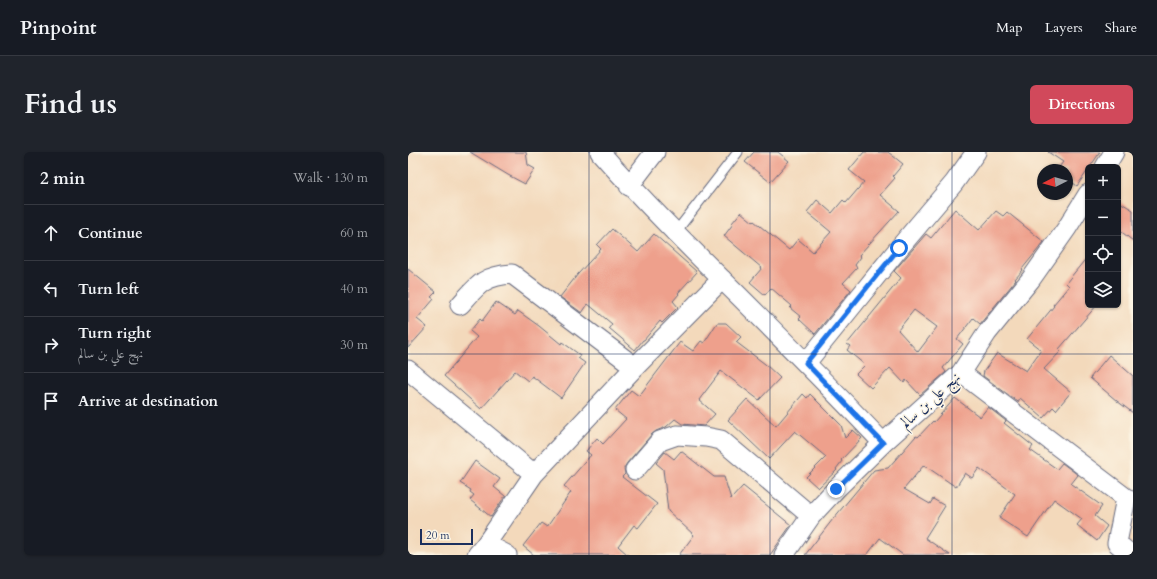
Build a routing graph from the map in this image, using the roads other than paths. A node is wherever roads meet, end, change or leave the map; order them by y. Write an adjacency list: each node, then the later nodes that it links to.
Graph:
1 (600, 152): 7 (street)
2 (656, 152): 7 (street)
3 (738, 152): 9 (lane)
4 (976, 152): 12 (street)
5 (1114, 152): 6 (street)
6 (1107, 164)
7 (629, 186): 9 (street)
8 (1085, 199): 15 (street, نهج علي بن سالم)
9 (675, 234): 10 (street)
10 (722, 279): 12 (street); 13 (street)
11 (460, 305): 13 (street)
12 (806, 363): 16 (street)
13 (635, 367): 18 (street)
14 (408, 370): 18 (street)
15 (961, 373): 16 (street, نهج علي بن سالم); 23 (street)
16 (883, 443): 19 (street, نهج علي بن سالم)
17 (635, 470): 19 (street)
18 (534, 474): 20 (street)
19 (811, 516): 22 (street, نهج علي بن سالم)
20 (482, 549): 21 (street)
21 (507, 555)
22 (784, 555)
23 (1131, 555)

